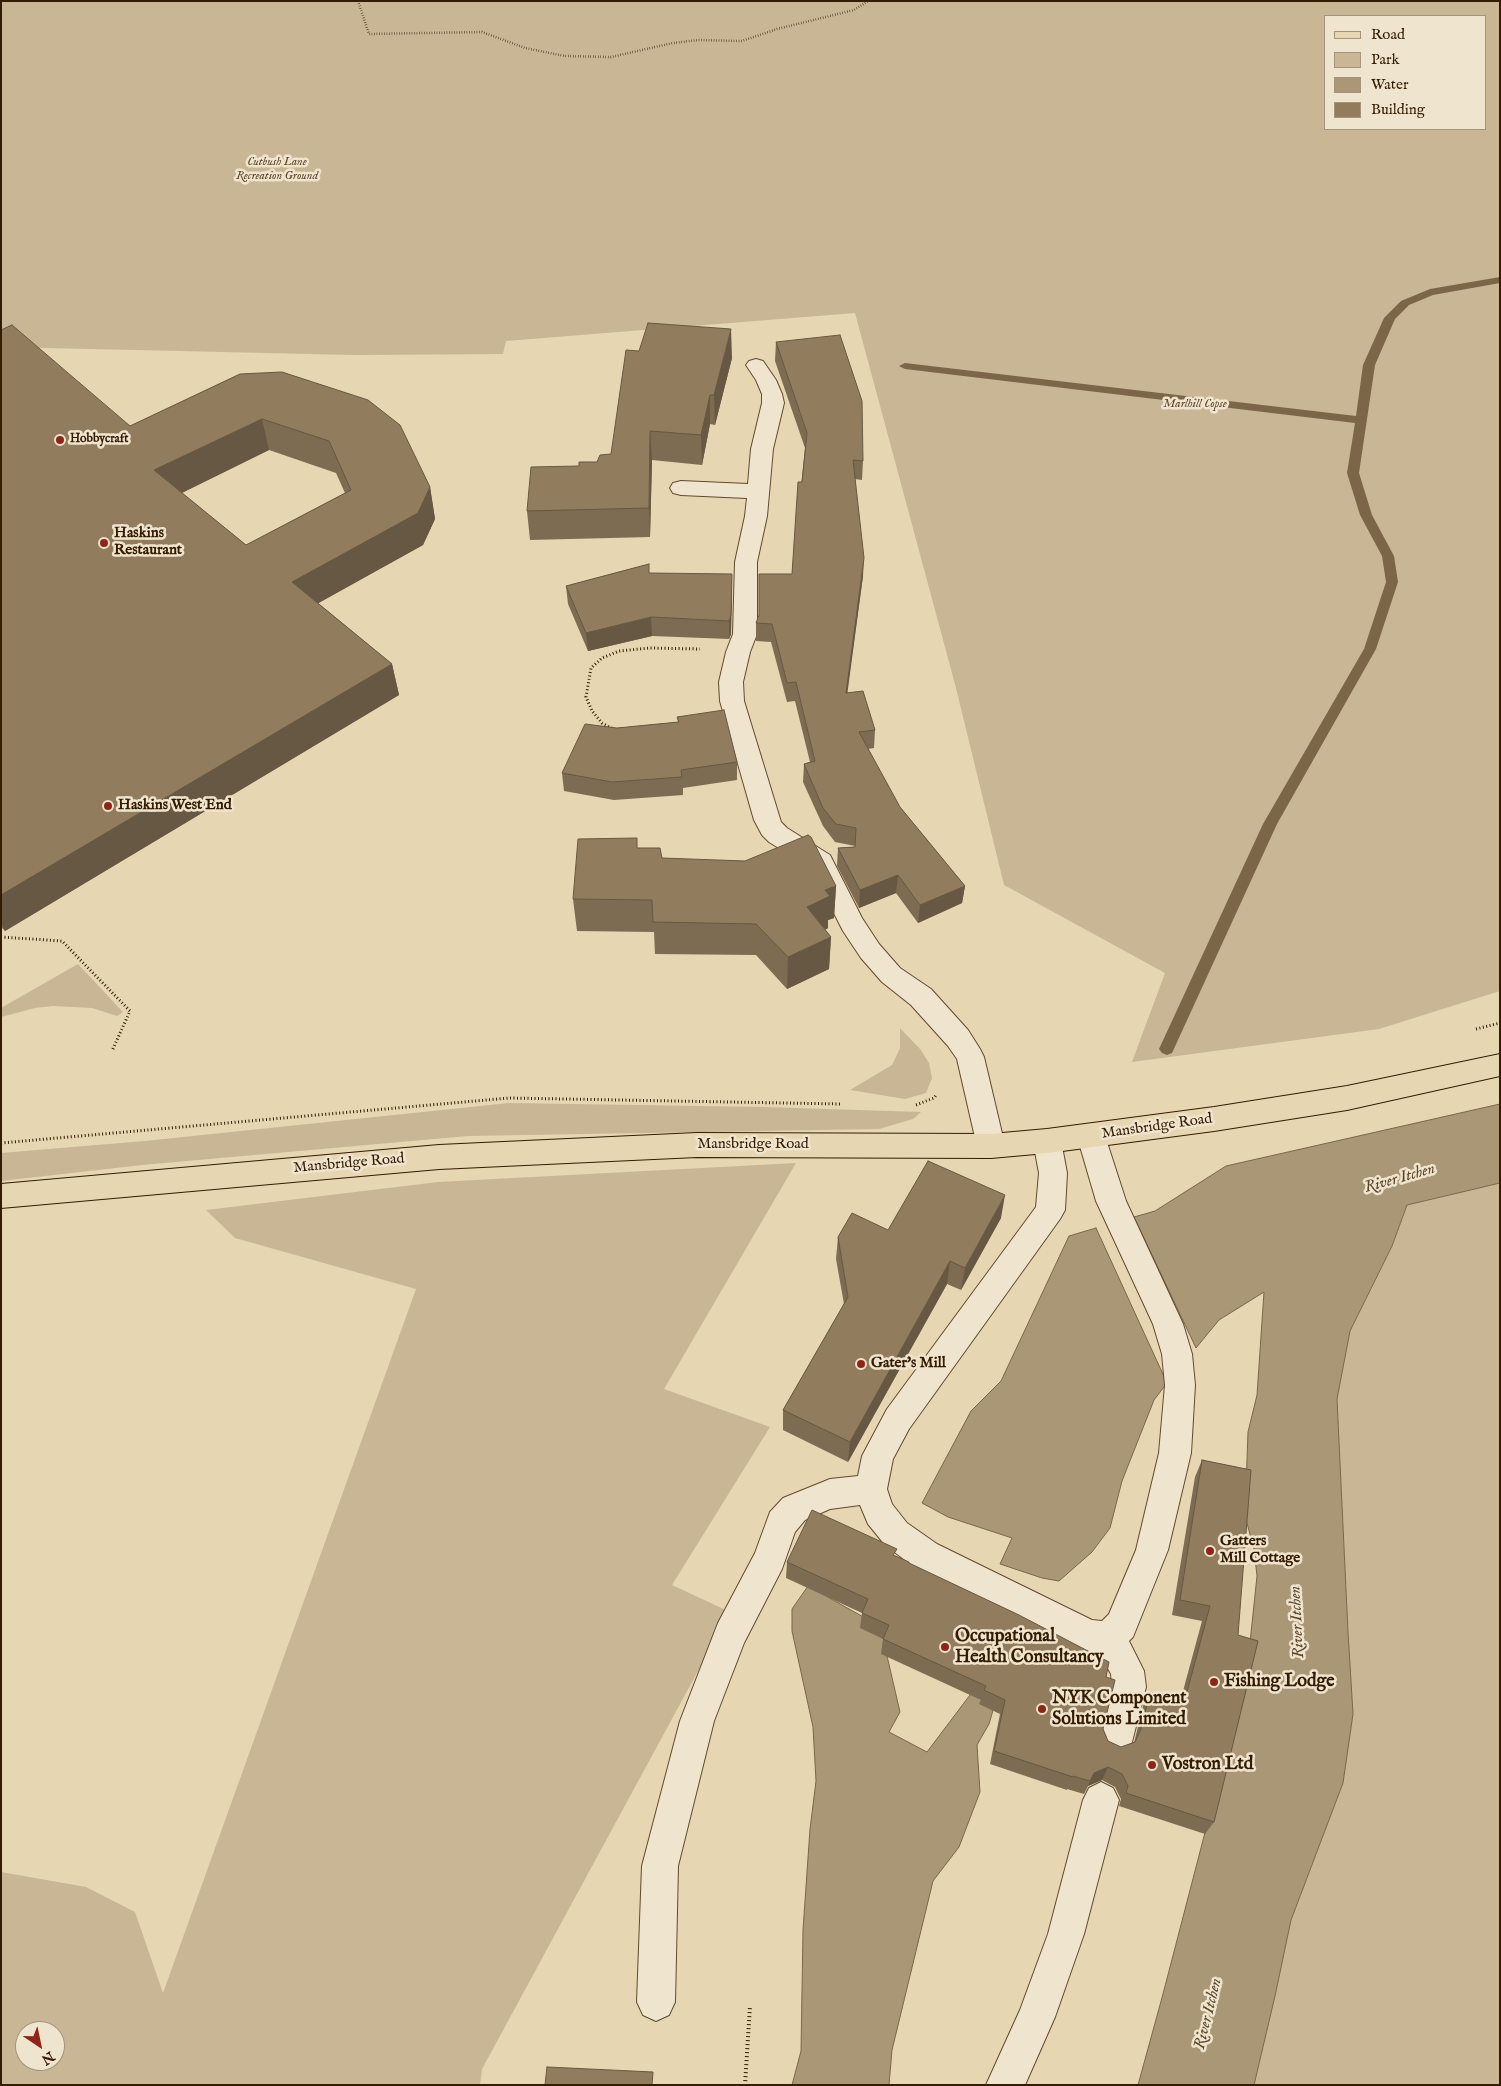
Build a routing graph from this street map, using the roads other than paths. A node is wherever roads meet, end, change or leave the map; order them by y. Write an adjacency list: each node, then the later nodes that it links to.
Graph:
1 (756, 365): 3 (street)
2 (681, 488): 3 (street)
3 (758, 491): 7 (street)
4 (1500, 1065): 5 (main road, Mansbridge Road)
5 (1091, 1136): 6 (main road, Mansbridge Road); 10 (street)
6 (1047, 1141): 7 (main road, Mansbridge Road); 9 (street)
7 (991, 1146): 8 (main road, Mansbridge Road)
8 (1, 1196)
9 (871, 1490): 10 (street); 13 (street)
10 (1109, 1638): 11 (street)
11 (1115, 1742)
12 (1101, 1800): 14 (street)
13 (656, 2002)
14 (1005, 2085)

